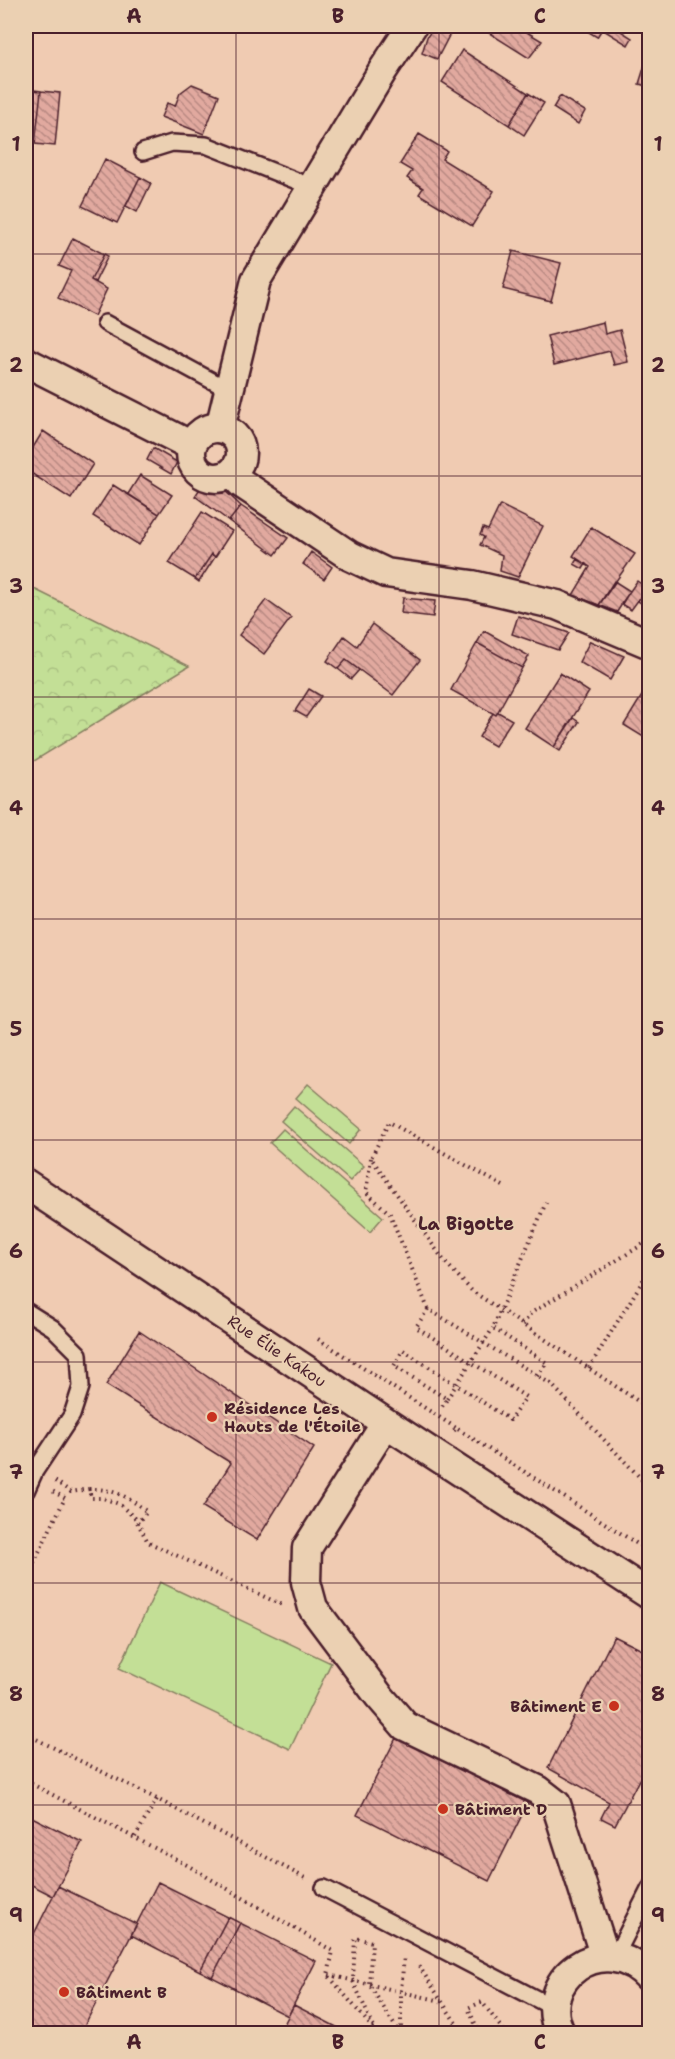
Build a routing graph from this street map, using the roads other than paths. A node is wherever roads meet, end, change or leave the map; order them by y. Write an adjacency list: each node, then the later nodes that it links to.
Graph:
1 (412, 26): 3 (street)
2 (143, 152): 3 (lane)
3 (312, 187): 6 (street)
4 (105, 323): 6 (lane)
5 (26, 362): 8 (street)
6 (229, 390): 7 (street)
7 (220, 428): 8 (street); 9 (street)
8 (192, 446): 9 (street)
9 (232, 473): 10 (street)
10 (650, 644)
11 (26, 1184): 13 (street, Rue Élie Kakou)
12 (26, 1311): 14 (lane)
13 (386, 1423): 15 (street, Rue Élie Kakou); 18 (street)
14 (26, 1491)
15 (650, 1595)
16 (324, 1888): 20 (lane)
17 (650, 1888): 18 (lane)
18 (610, 1957): 19 (street); 20 (street)
19 (650, 1978)
20 (558, 2021)

